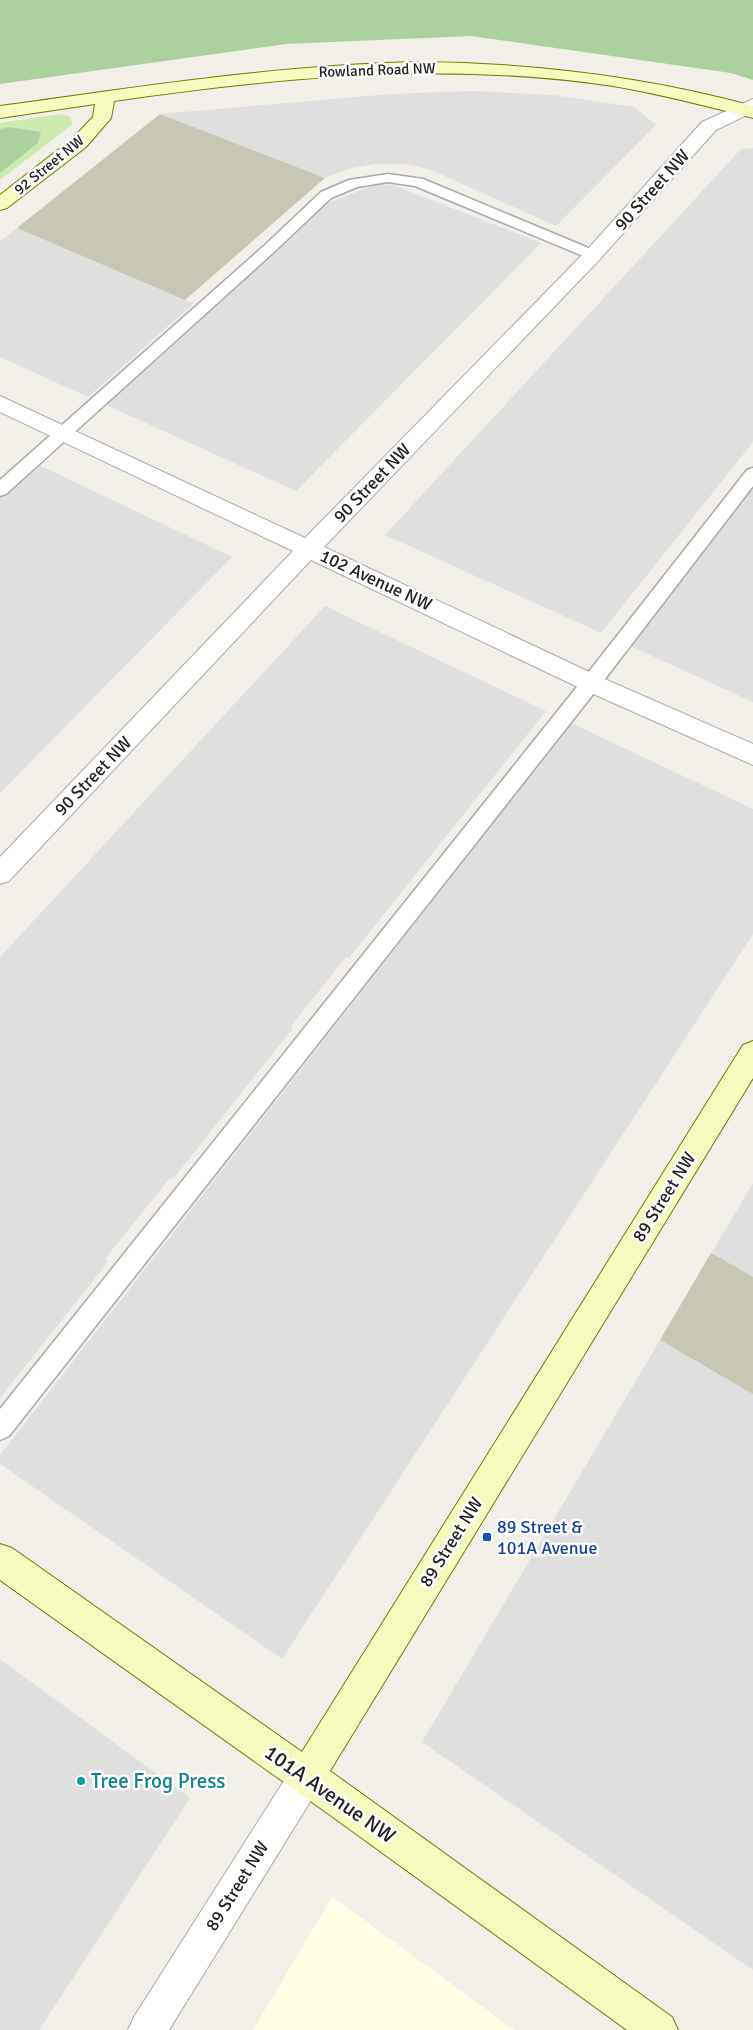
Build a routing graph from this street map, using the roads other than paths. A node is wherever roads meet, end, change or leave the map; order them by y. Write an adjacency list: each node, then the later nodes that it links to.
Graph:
1 (106, 97): 2 (street, Rowland Road NW); 3 (street, Rowland Road NW); 4 (street, 92 Street NW)
2 (750, 109): 5 (street, 90 Street NW)
3 (0, 112)
4 (0, 204)
5 (593, 255): 7 (lane); 10 (street, 90 Street NW)
6 (0, 403): 7 (street, 102 Avenue NW)
7 (64, 434): 9 (lane); 10 (street, 102 Avenue NW)
8 (753, 474): 11 (lane)
9 (0, 490)
10 (308, 549): 11 (street, 102 Avenue NW); 13 (street, 90 Street NW)
11 (591, 683): 12 (street, 102 Avenue NW); 15 (lane)
12 (753, 755)
13 (0, 874)
14 (753, 1053): 17 (street, 89 Street NW)
15 (0, 1428)
16 (0, 1560): 17 (street, 101A Avenue NW)
17 (306, 1777): 18 (street, 89 Street NW); 19 (street, 101A Avenue NW)
18 (147, 2030)
19 (658, 2030)

